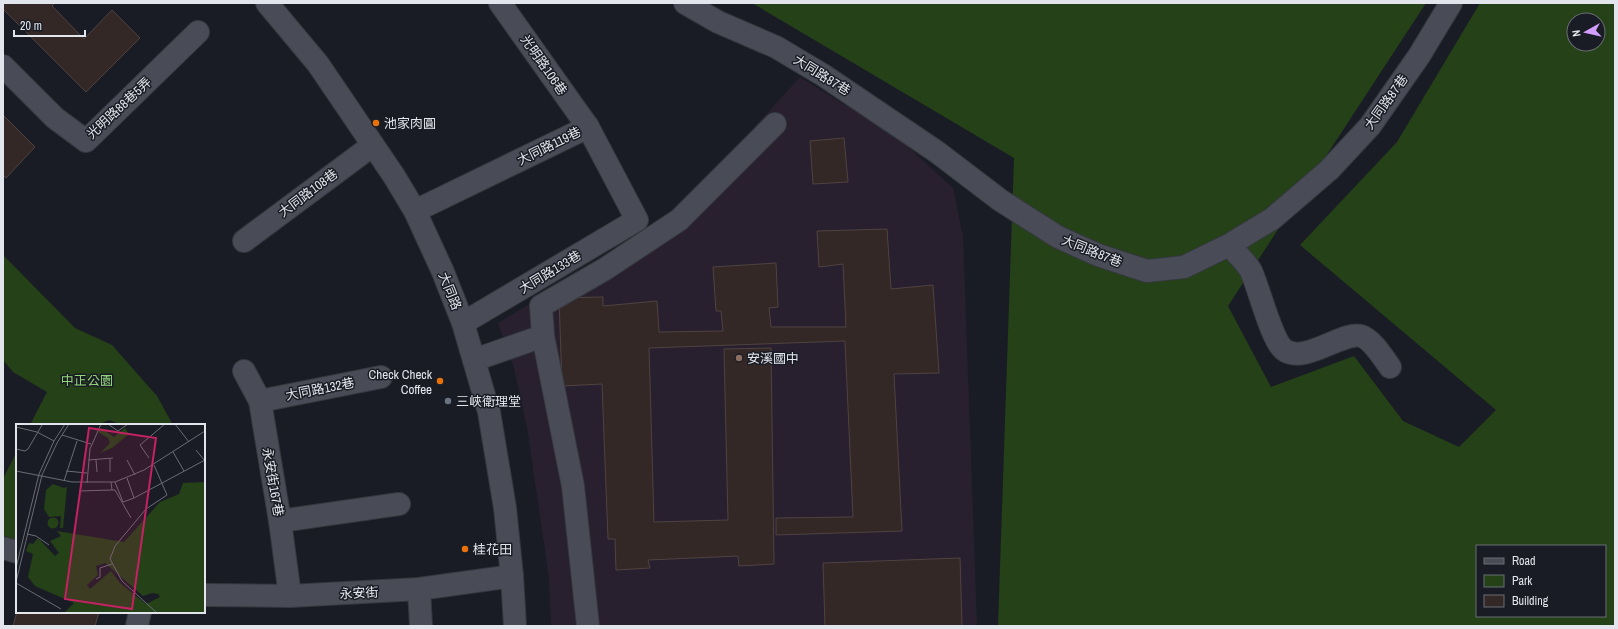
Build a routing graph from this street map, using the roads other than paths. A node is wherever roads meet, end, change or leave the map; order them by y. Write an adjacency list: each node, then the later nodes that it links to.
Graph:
1 (267, 3): 9 (street, 大同路)
2 (500, 3): 8 (street, 光明路106巷)
3 (685, 3): 13 (street, 大同路87巷)
4 (1451, 3): 13 (street, 大同路87巷)
5 (198, 32): 6 (street, 光明路88巷5弄)
6 (3, 66)
7 (775, 124): 15 (street)
8 (588, 127): 10 (street, 大同路119巷); 11 (street, 大同路119巷)
9 (373, 145): 10 (street, 大同路); 12 (street, 大同路108巷)
10 (415, 211): 14 (street, 大同路)
11 (637, 220): 14 (street, 大同路133巷)
12 (244, 241)
13 (1229, 245): 17 (street)
14 (463, 323): 16 (street, 大同路)
15 (543, 336): 16 (street); 31 (street)
16 (474, 360): 23 (street, 大同路)
17 (1390, 367)
18 (244, 371): 20 (street, 永安街167巷)
19 (381, 377): 20 (street, 大同路132巷)
20 (260, 401): 22 (street, 永安街167巷)
21 (399, 504): 22 (street)
22 (280, 521): 26 (street, 永安街167巷)
23 (512, 576): 24 (street, 永安街); 30 (street, 大同路)
24 (419, 589): 26 (street, 永安街); 29 (street)
25 (205, 595): 26 (street, 永安街)
26 (290, 596)
27 (140, 613): 28 (street)
28 (137, 626)
29 (421, 626)
30 (515, 626)
31 (588, 626)

